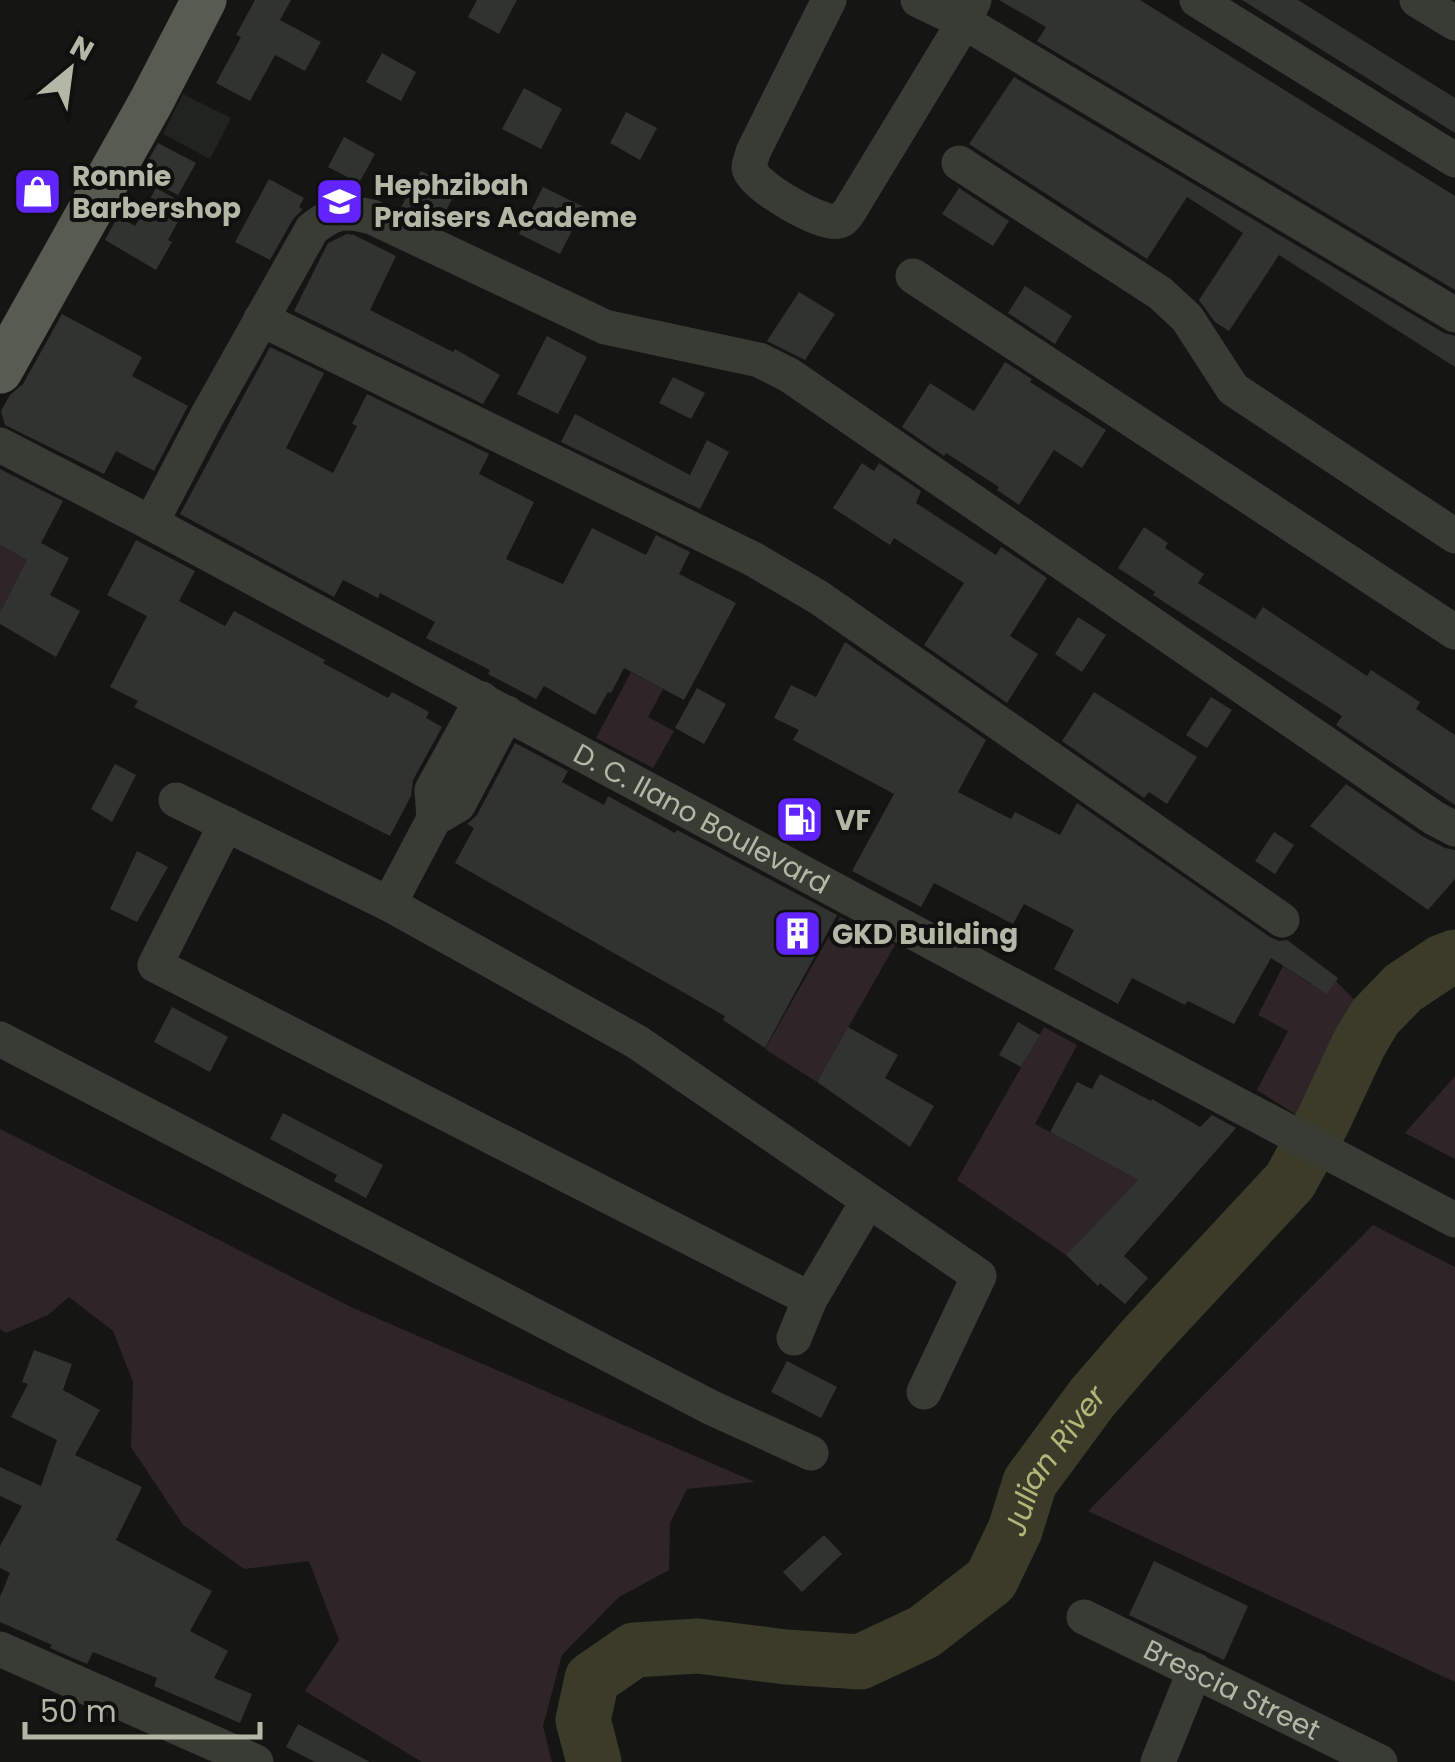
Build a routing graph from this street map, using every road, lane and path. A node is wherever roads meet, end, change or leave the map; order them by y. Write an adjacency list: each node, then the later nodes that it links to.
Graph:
1 (204, 0): 11 (main road)
2 (828, 0): 5 (street)
3 (918, 0): 5 (street)
4 (1197, 0): 6 (street)
5 (969, 11): 9 (street)
6 (1455, 160)
7 (959, 163): 14 (street)
8 (914, 276): 15 (street)
9 (1455, 315)
10 (261, 319): 13 (street); 19 (street); 21 (street)
11 (0, 371)
12 (0, 445): 13 (street, D. C. Ilano Boulevard)
13 (151, 523): 16 (street, D. C. Ilano Boulevard)
14 (1455, 536)
15 (1455, 632)
16 (495, 706): 20 (street); 24 (street, D. C. Ilano Boulevard)
17 (176, 800): 18 (street)
18 (226, 824): 20 (street); 25 (street)
19 (1455, 830)
20 (389, 904): 23 (street)
21 (1282, 920)
22 (0, 1039): 28 (street)
23 (868, 1201): 25 (street); 27 (street)
24 (1455, 1220)
25 (810, 1299): 26 (street)
26 (794, 1338)
27 (924, 1392)
28 (810, 1452)
29 (1084, 1617): 31 (street, Brescia Street)
30 (0, 1649): 32 (street)
31 (1195, 1670): 33 (street); 34 (street, Brescia Street)
32 (256, 1762)
33 (1158, 1762)
34 (1379, 1762)

